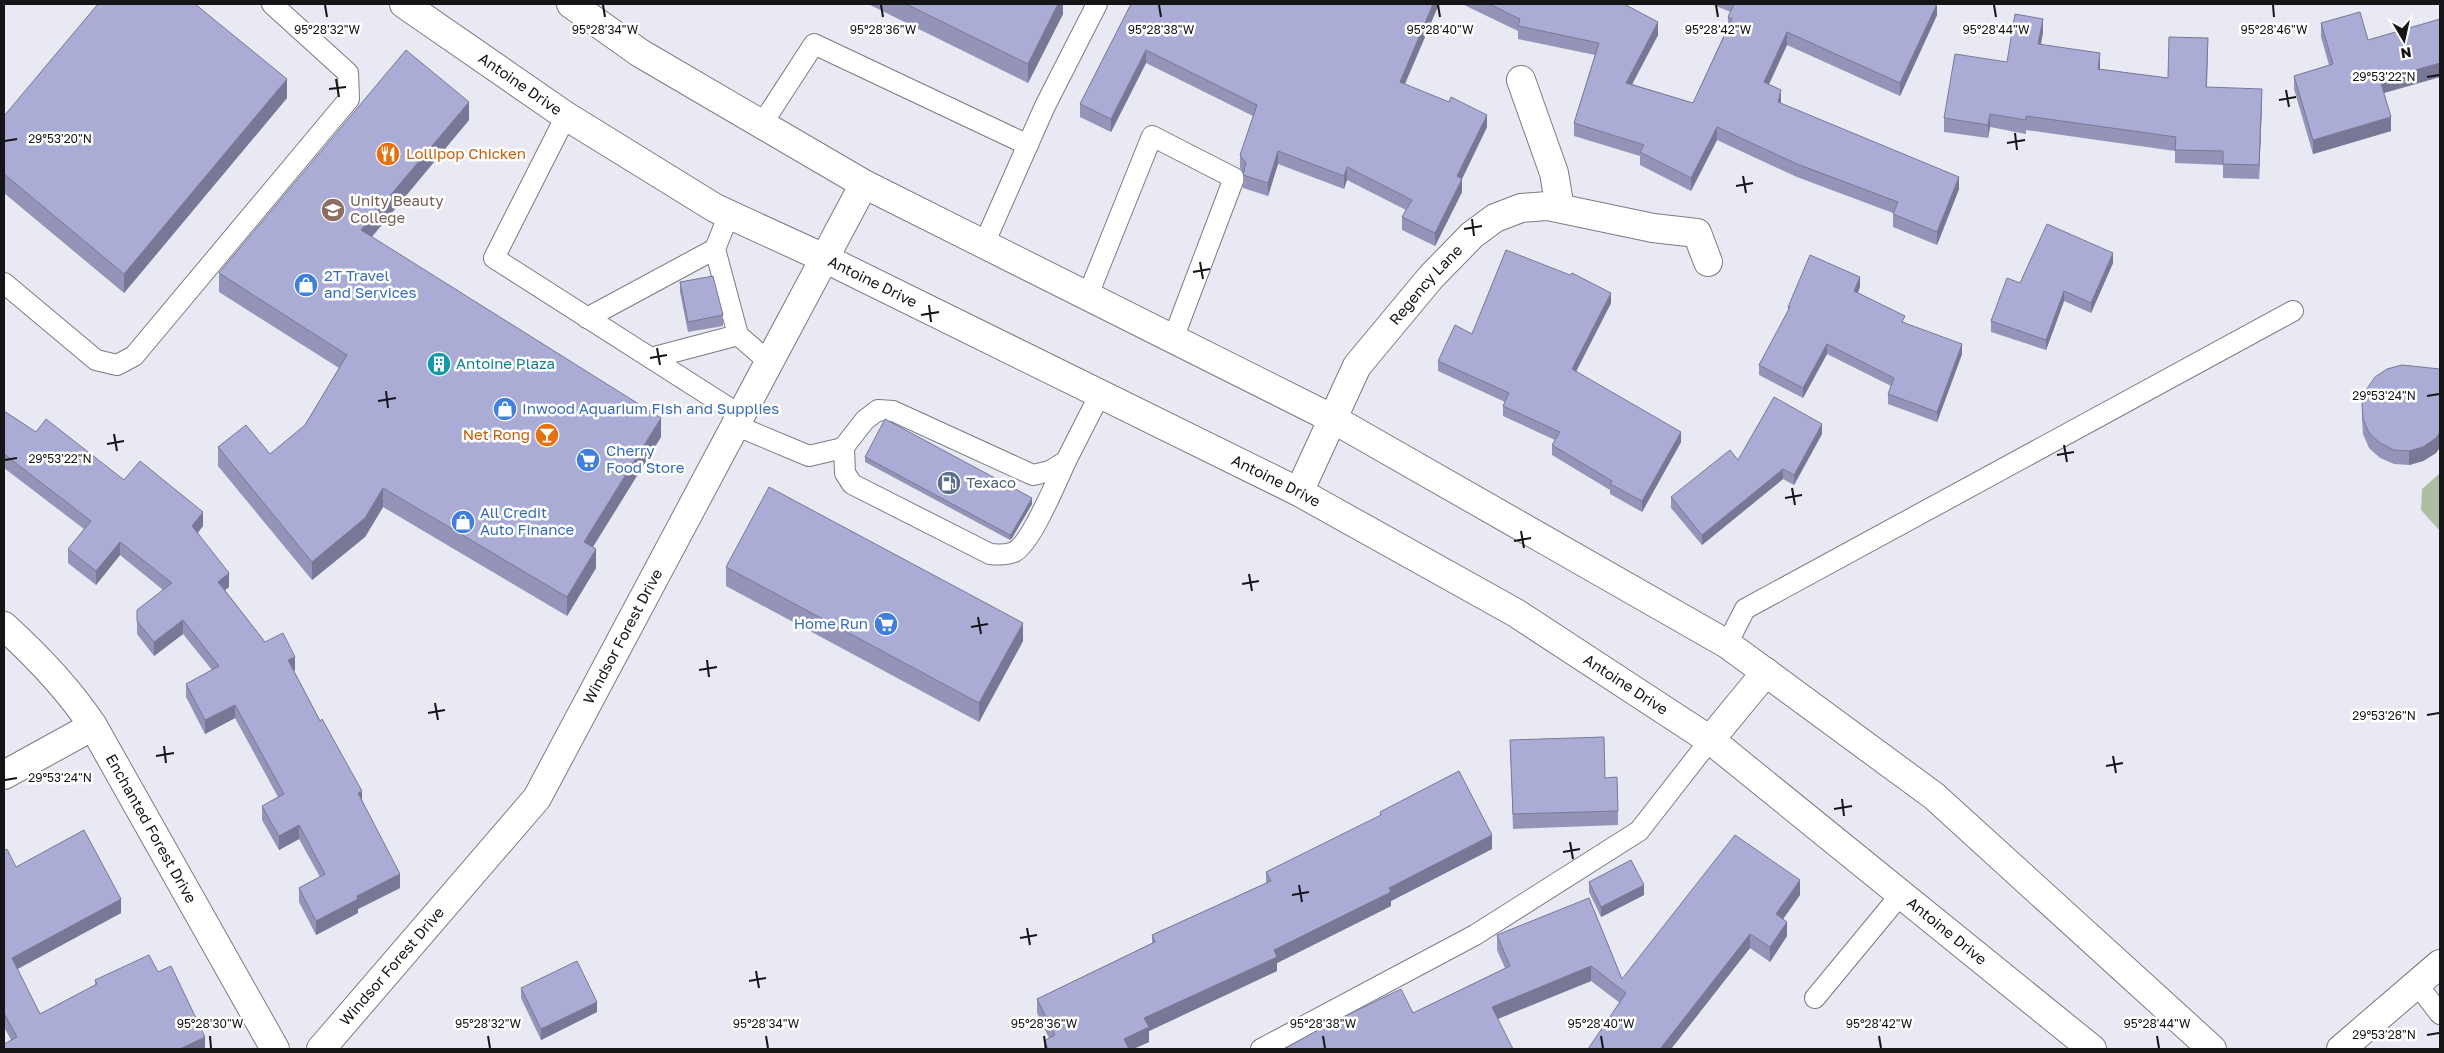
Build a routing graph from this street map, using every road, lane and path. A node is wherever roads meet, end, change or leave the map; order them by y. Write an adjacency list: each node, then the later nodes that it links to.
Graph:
1 (272, 4): 16 (lane)
2 (404, 4): 6 (main road, Antoine Drive)
3 (571, 4): 7 (main road)
4 (1097, 4): 8 (lane)
5 (1521, 80): 10 (main road)
6 (566, 116): 11 (main road, Antoine Drive); 19 (lane)
7 (762, 124): 8 (lane); 9 (main road)
8 (1028, 145): 12 (lane)
9 (864, 184): 12 (main road); 14 (main road, Windsor Forest Drive)
10 (1560, 208): 15 (main road, Regency Lane); 25 (main road, Regency Lane)
11 (729, 214): 13 (lane); 14 (main road, Antoine Drive)
12 (984, 244): 17 (main road)
13 (715, 249): 19 (lane); 20 (lane)
14 (824, 258): 23 (main road, Windsor Forest Drive); 24 (main road, Antoine Drive)
15 (1708, 262)
16 (4, 283)
17 (1088, 295): 21 (main road); 21 (lane)
18 (2293, 311): 31 (lane)
19 (587, 318): 22 (lane)
20 (738, 335): 22 (lane); 23 (lane)
21 (1173, 339): 25 (main road)
22 (651, 358): 26 (lane)
23 (769, 362): 26 (main road, Windsor Forest Drive)
24 (1100, 394): 28 (lane); 29 (main road, Antoine Drive)
25 (1332, 419): 29 (main road, Regency Lane); 31 (main road)
26 (738, 420): 27 (lane); 43 (main road, Windsor Forest Drive)
27 (844, 447): 28 (lane); 28 (lane)
28 (1066, 461)
29 (1298, 492): 34 (main road, Antoine Drive)
30 (4, 626): 33 (main road, Enchanted Forest Drive)
31 (1727, 644): 32 (main road)
32 (1766, 672): 34 (main road); 45 (main road)
33 (93, 726): 35 (main road); 42 (main road, Enchanted Forest Drive)
34 (1710, 740): 36 (main road, Antoine Drive); 44 (lane)
35 (4, 775)
36 (1901, 894): 39 (lane); 41 (main road, Antoine Drive)
37 (2440, 964): 38 (main road)
38 (2417, 984): 40 (lane); 46 (main road)
39 (1816, 998)
40 (2440, 1014)
41 (2082, 1048)
42 (274, 1049)
43 (321, 1049)
44 (1261, 1049)
45 (2212, 1049)
46 (2341, 1049)

